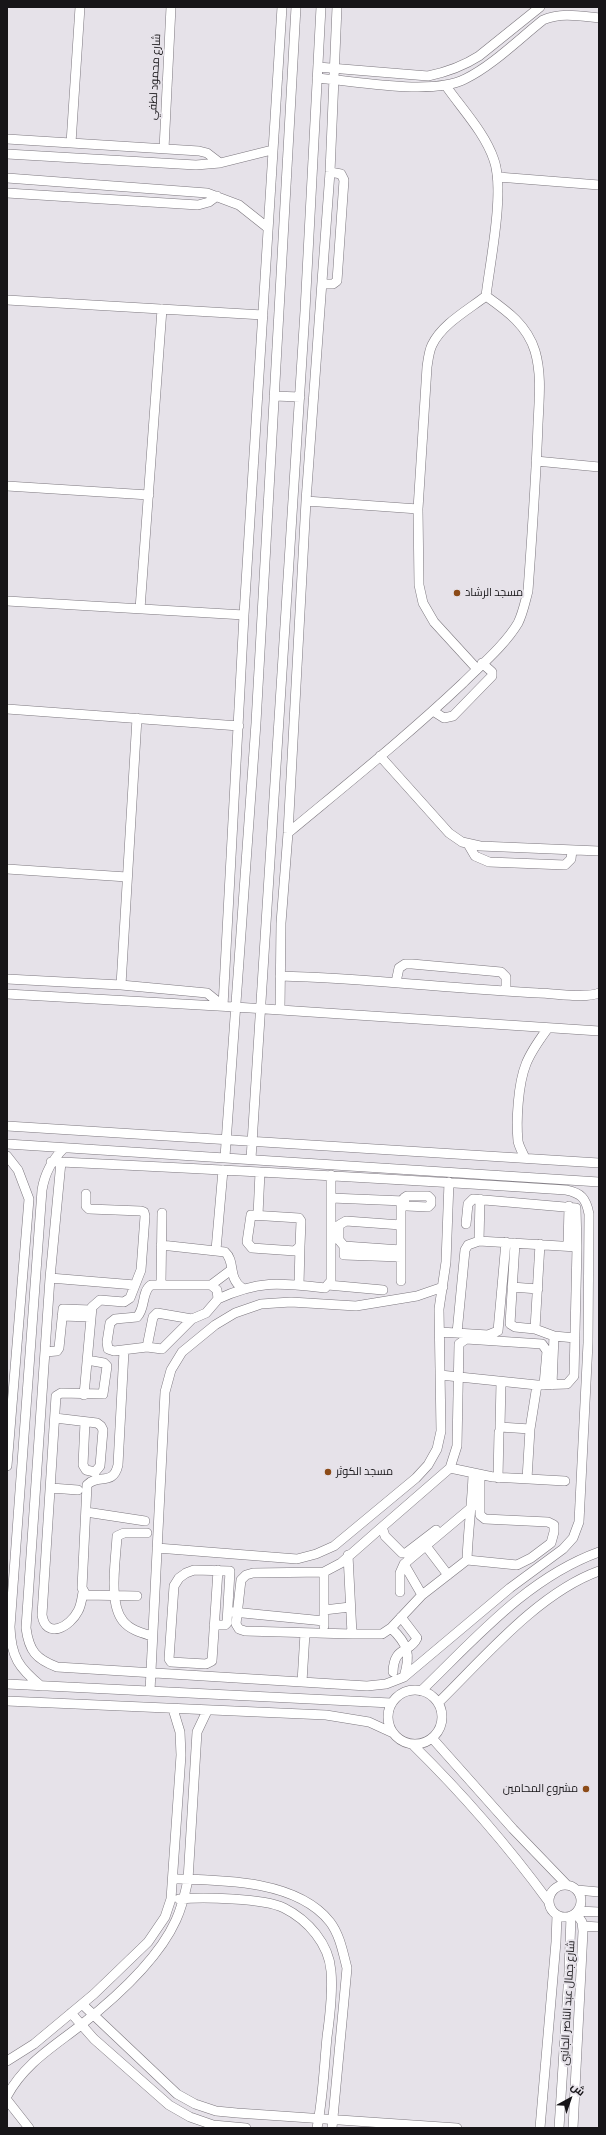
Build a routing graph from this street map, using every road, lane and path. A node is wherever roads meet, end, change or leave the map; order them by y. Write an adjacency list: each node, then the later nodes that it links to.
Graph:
1 (80, 7): 19 (street)
2 (171, 7): 20 (street, شارع محمود لطفي)
3 (282, 7): 21 (street)
4 (296, 7): 36 (street)
5 (321, 7): 13 (street)
6 (337, 7): 14 (street)
7 (540, 7): 9 (street)
8 (599, 18): 10 (street)
9 (508, 32): 10 (street); 11 (street)
10 (515, 42): 12 (street)
11 (486, 50): 12 (street); 14 (street)
12 (494, 60): 17 (street)
13 (318, 67): 14 (street); 15 (street)
14 (333, 68): 16 (street)
15 (317, 78): 16 (street); 37 (street)
16 (332, 79): 17 (street); 24 (street)
17 (446, 86): 25 (street)
18 (7, 140): 19 (street)
19 (71, 143): 20 (street)
20 (164, 149): 23 (street)
21 (272, 150): 23 (street); 30 (street)
22 (7, 154): 23 (street)
23 (220, 163)
24 (330, 172): 31 (street); 31 (street)
25 (498, 177): 27 (street); 32 (street)
26 (7, 178): 29 (street)
27 (599, 185)
28 (8, 194): 29 (street)
29 (217, 196): 30 (street)
30 (268, 228): 35 (street)
31 (322, 284): 42 (street)
32 (486, 296): 38 (street); 43 (street)
33 (7, 300): 34 (street)
34 (162, 308): 35 (street); 41 (street)
35 (263, 315): 46 (street)
36 (274, 396): 37 (street); 67 (street)
37 (300, 397): 68 (street)
38 (536, 461): 39 (street); 47 (street)
39 (599, 467)
40 (7, 486): 41 (street)
41 (149, 495): 45 (street)
42 (306, 501): 43 (street); 53 (street)
43 (418, 509): 47 (street)
44 (7, 601): 45 (street)
45 (140, 608): 46 (street)
46 (244, 615): 51 (street)
47 (479, 666): 49 (street); 49 (street)
48 (7, 709): 50 (street)
49 (433, 711): 52 (street)
50 (137, 718): 51 (street); 58 (street)
51 (239, 726): 66 (street)
52 (380, 756): 53 (street); 54 (street)
53 (288, 833): 59 (street)
54 (468, 844): 55 (street); 55 (street)
55 (572, 850): 56 (street)
56 (599, 850)
57 (7, 869): 58 (street)
58 (127, 877): 62 (street)
59 (280, 976): 61 (street); 69 (street)
60 (7, 979): 62 (street)
61 (396, 982): 63 (street); 63 (street)
62 (121, 985): 66 (street)
63 (506, 991): 64 (street)
64 (599, 993)
65 (7, 994): 66 (street)
66 (223, 1006): 67 (street)
67 (235, 1007): 68 (street); 73 (street)
68 (261, 1009): 69 (street); 74 (street)
69 (280, 1010): 70 (street)
70 (548, 1028): 71 (street); 79 (street)
71 (599, 1031)
72 (7, 1126): 73 (street)
73 (226, 1139): 74 (street); 78 (street)
74 (252, 1140): 79 (street); 80 (street)
75 (7, 1144): 76 (street)
76 (64, 1148): 78 (street); 81 (street)
77 (7, 1156): 90 (street)
78 (225, 1157): 80 (street)
79 (525, 1158): 82 (street)
80 (251, 1159): 87 (street)
81 (56, 1162): 83 (street); 92 (street); 106 (street)
82 (599, 1163)
83 (223, 1170): 84 (street); 103 (street)
84 (260, 1172): 85 (street); 94 (street)
85 (331, 1175): 86 (street); 89 (street)
86 (449, 1182): 114 (street); 186 (street)
87 (599, 1182)
88 (86, 1194): 111 (street)
89 (331, 1198): 95 (street); 113 (street)
90 (29, 1199): 92 (street); 142 (street)
91 (480, 1199): 96 (street); 97 (street); 102 (street)
92 (41, 1200): 189 (street)
93 (162, 1213): 100 (street)
94 (258, 1215): 101 (street); 101 (street)
95 (401, 1224): 104 (street); 104 (street)
96 (466, 1224)
97 (479, 1241): 98 (street); 127 (street)
98 (511, 1242): 99 (street); 115 (street); 127 (street)
99 (540, 1244): 102 (street); 117 (street)
100 (161, 1245): 103 (street); 109 (street)
101 (300, 1246): 112 (street)
102 (573, 1246): 129 (street)
103 (216, 1250): 105 (street)
104 (401, 1254): 107 (street)
105 (231, 1270): 110 (street); 116 (street)
106 (50, 1278): 108 (street); 132 (street)
107 (401, 1281)
108 (101, 1283): 111 (street); 120 (street)
109 (160, 1284): 110 (street); 122 (street)
110 (211, 1284): 119 (street)
111 (135, 1285): 120 (street)
112 (299, 1285): 113 (street); 116 (street)
113 (328, 1286): 118 (street)
114 (443, 1287): 126 (street); 157 (street)
115 (512, 1287): 117 (street); 125 (street)
116 (242, 1288): 119 (street)
117 (538, 1289): 125 (street)
118 (383, 1290)
119 (218, 1299): 124 (street)
120 (100, 1300): 121 (street)
121 (91, 1314): 132 (street); 133 (street)
122 (140, 1314): 123 (street); 131 (street)
123 (153, 1317): 124 (street); 130 (street)
124 (192, 1319): 130 (street)
125 (535, 1328): 128 (street)
126 (440, 1332): 127 (street); 134 (street)
127 (457, 1333)
128 (554, 1336): 129 (street); 137 (street)
129 (575, 1338): 137 (street)
130 (146, 1347): 131 (street)
131 (124, 1351): 151 (street)
132 (45, 1352): 185 (street)
133 (87, 1360): 138 (street); 138 (street)
134 (440, 1375): 135 (street); 157 (street)
135 (458, 1377): 136 (street); 137 (street); 143 (street)
136 (499, 1381): 137 (street); 141 (street); 145 (street)
137 (544, 1385): 141 (street)
138 (84, 1395): 139 (street)
139 (55, 1418): 140 (street); 148 (street)
140 (85, 1422): 140 (street)
141 (530, 1429): 146 (street)
142 (7, 1466)
143 (450, 1468): 144 (street); 153 (street)
144 (477, 1475): 145 (street); 150 (street); 160 (street)
145 (495, 1478): 146 (street)
146 (527, 1479): 147 (street)
147 (565, 1481)
148 (50, 1488): 149 (street); 166 (street)
149 (78, 1490)
150 (472, 1507): 156 (street); 160 (street)
151 (86, 1512): 152 (street); 166 (street)
152 (145, 1521)
153 (382, 1527): 154 (street); 159 (street)
154 (436, 1530)
155 (147, 1534): 169 (street)
156 (426, 1546): 161 (street); 165 (street)
157 (157, 1548): 182 (street)
158 (599, 1552): 191 (street)
159 (348, 1556): 164 (street); 171 (street)
160 (467, 1560): 165 (street)
161 (404, 1564): 167 (street); 168 (street)
162 (218, 1570): 173 (street); 177 (street); 177 (street)
163 (599, 1571): 194 (street)
164 (324, 1572): 172 (street); 174 (street)
165 (448, 1575): 168 (street)
166 (83, 1592): 169 (street)
167 (400, 1592)
168 (422, 1595): 175 (street)
169 (114, 1596): 170 (street); 182 (street)
170 (137, 1596)
171 (350, 1607): 172 (street); 181 (street)
172 (324, 1610): 176 (street)
173 (228, 1612): 174 (street); 177 (street)
174 (238, 1612): 176 (street); 179 (street)
175 (401, 1617): 178 (street); 183 (street)
176 (324, 1621): 180 (street)
177 (214, 1625)
178 (391, 1628): 181 (street); 183 (street)
179 (304, 1633): 180 (street); 187 (street)
180 (324, 1633): 181 (street)
181 (352, 1634)
182 (152, 1636): 185 (street)
183 (406, 1648): 184 (street); 186 (street)
184 (393, 1672)
185 (150, 1674): 187 (street); 190 (street)
186 (404, 1677): 187 (street)
187 (302, 1682)
188 (7, 1684): 189 (street)
189 (41, 1686): 190 (street)
190 (150, 1691): 193 (street)
191 (421, 1691): 193 (street); 194 (street)
192 (7, 1701): 195 (street)
193 (391, 1703): 197 (street)
194 (438, 1703): 198 (street)
195 (173, 1708): 196 (street); 200 (street)
196 (207, 1710): 197 (street); 201 (street)
197 (393, 1733): 199 (street)
198 (432, 1738): 199 (street); 202 (street)
199 (412, 1744): 207 (street)
200 (173, 1879): 201 (street); 206 (street)
201 (188, 1880): 205 (street); 221 (street)
202 (567, 1885): 203 (street); 207 (street)
203 (577, 1890): 204 (street); 209 (street)
204 (599, 1892)
205 (184, 1898): 206 (street); 215 (street); 220 (street)
206 (171, 1899): 213 (street)
207 (549, 1902): 210 (street)
208 (599, 1912): 209 (street)
209 (575, 1913): 210 (street); 211 (street, شارع جمال عبد الناصر الجانبى); 228 (street)
210 (557, 1915): 227 (street)
211 (583, 1926): 212 (street, شارع جمال عبد الناصر الجانبى); 229 (street, شارع جمال عبد الناصر الجانبى)
212 (599, 1927)
213 (82, 2004): 214 (street); 215 (street)
214 (71, 2013): 216 (street); 217 (street)
215 (93, 2015): 216 (street); 220 (street)
216 (81, 2025): 218 (street); 223 (street)
217 (7, 2061)
218 (7, 2096)
219 (7, 2100): 222 (street)
220 (319, 2118): 221 (street); 224 (street)
221 (333, 2118): 225 (street); 226 (street)
222 (29, 2128)
223 (246, 2128)
224 (317, 2128)
225 (332, 2128)
226 (457, 2128)
227 (540, 2128)
228 (558, 2128)
229 (573, 2128)

